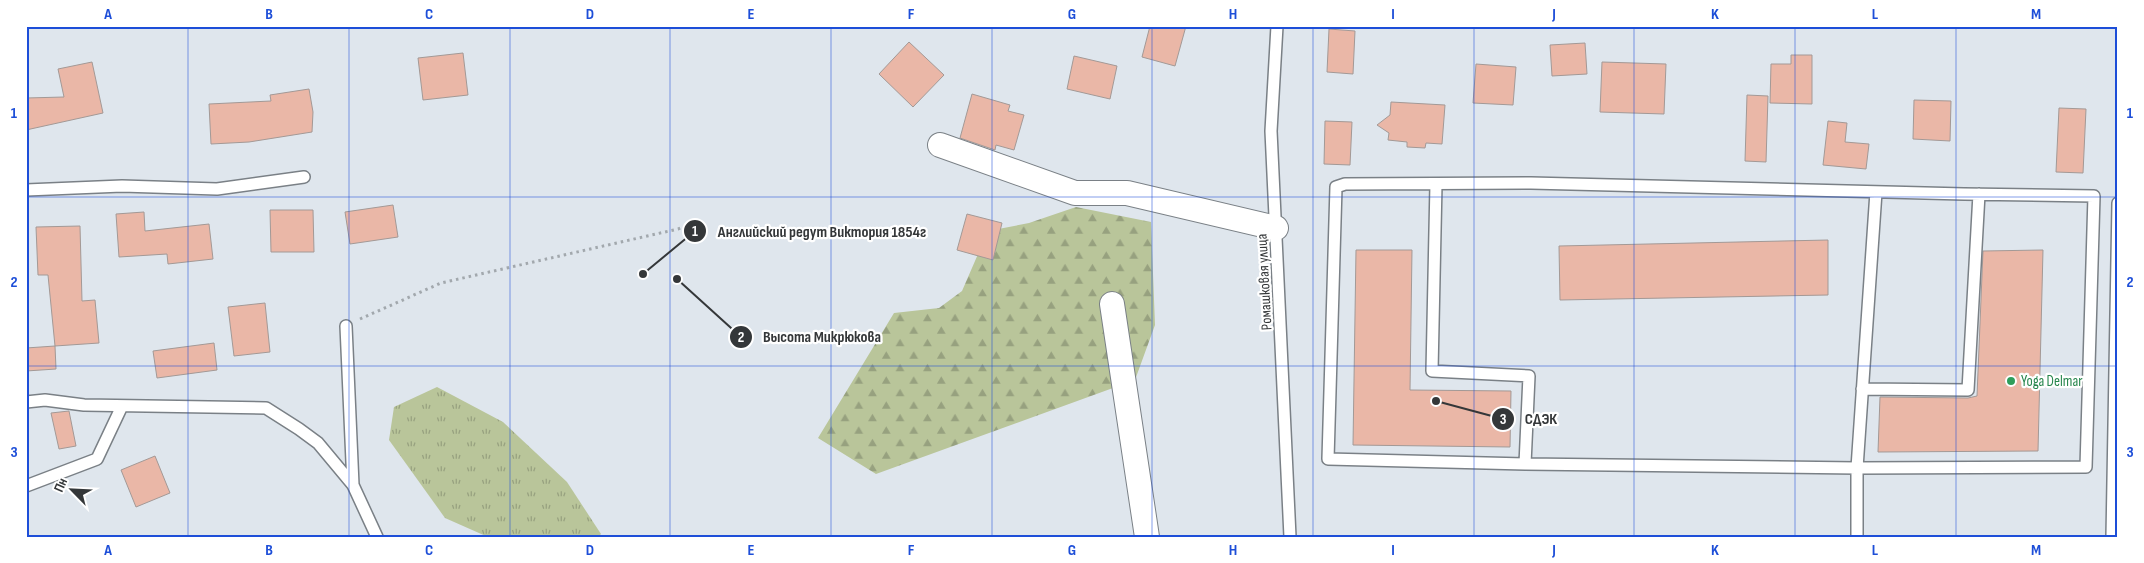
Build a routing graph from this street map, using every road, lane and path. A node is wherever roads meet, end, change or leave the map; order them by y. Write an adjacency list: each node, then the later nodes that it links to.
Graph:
1 (1277, 26): 10 (lane, Ромашковая улица)
2 (940, 145): 10 (street)
3 (304, 177): 5 (lane)
4 (1436, 184): 6 (lane); 16 (lane); 16 (lane)
5 (26, 190)
6 (1876, 192): 7 (lane); 13 (lane)
7 (1979, 194): 13 (lane); 17 (lane)
8 (2118, 203): 24 (lane)
9 (697, 222): 12 (path)
10 (1276, 228): 22 (lane, Ромашковая улица)
11 (1112, 304): 21 (street)
12 (346, 326): 18 (lane)
13 (1862, 389): 17 (lane)
14 (26, 402): 15 (lane)
15 (122, 406): 18 (lane); 19 (lane)
16 (1524, 464): 17 (lane)
17 (1857, 468): 23 (lane)
18 (353, 485): 20 (lane)
19 (26, 486)
20 (377, 537)
21 (1147, 537)
22 (1290, 537)
23 (1857, 537)
24 (2112, 537)

